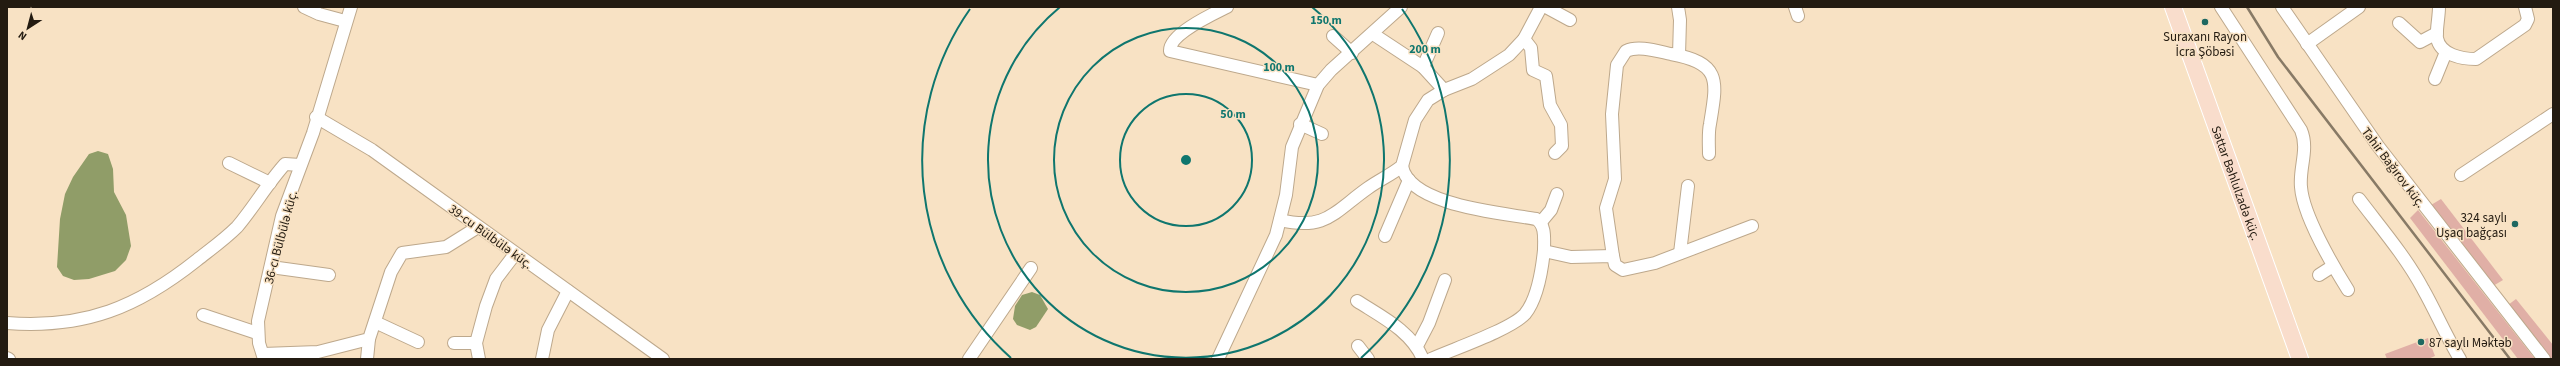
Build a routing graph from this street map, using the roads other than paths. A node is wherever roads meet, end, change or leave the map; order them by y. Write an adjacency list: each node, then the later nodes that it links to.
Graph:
1 (304, 7): 15 (street)
2 (351, 7): 15 (street, 36-cı Bülbülə küç.)
3 (1227, 7): 28 (street)
4 (1401, 7): 19 (street)
5 (1541, 7): 21 (street)
6 (1546, 7): 14 (street)
7 (1678, 7): 25 (street)
8 (2221, 7): 54 (street)
9 (2282, 7): 22 (street, Tahir Bağırov küç.)
10 (2360, 7): 22 (street)
11 (2439, 7): 18 (street)
12 (2525, 7): 23 (street)
13 (2175, 8): 83 (main road, Səttar Bəhlulzadə küç.)
14 (1570, 20)
15 (345, 21): 31 (street, 36-cı Bülbülə küç.)
16 (2399, 23): 18 (street)
17 (1438, 33): 26 (street)
18 (2437, 33): 23 (street)
19 (1373, 34): 24 (street); 26 (street)
20 (1333, 36): 24 (street)
21 (1524, 39): 29 (street); 34 (street)
22 (2307, 44): 85 (street, Tahir Bağırov küç.)
23 (2446, 52): 27 (street)
24 (1352, 53): 28 (street)
25 (1679, 55): 35 (street); 53 (street)
26 (1423, 67): 29 (street)
27 (2434, 79)
28 (1318, 85): 32 (street)
29 (1444, 90): 38 (street)
30 (2553, 114): 39 (street)
31 (316, 117): 37 (street, 36-cı Bülbülə küç.); 48 (street, 39-cu Bülbülə küç.)
32 (1300, 124): 33 (street); 45 (street)
33 (1322, 134)
34 (1555, 153)
35 (1709, 154)
36 (229, 163): 41 (street)
37 (300, 165): 41 (street); 55 (street, 36-cı Bülbülə küç.)
38 (1402, 166): 40 (street); 45 (street)
39 (2461, 175)
40 (1410, 180): 46 (street); 49 (street)
41 (270, 183): 65 (street)
42 (1688, 186): 51 (street)
43 (1557, 194): 46 (street)
44 (2359, 200): 84 (street)
45 (1280, 220): 79 (street)
46 (1541, 222): 50 (street)
47 (1752, 226): 51 (street)
48 (478, 227): 52 (street, 39-cu Bülbülə küç.); 64 (street)
49 (1385, 236)
50 (1544, 250): 53 (street); 82 (street)
51 (1680, 253): 53 (street)
52 (515, 254): 61 (street, 39-cu Bülbülə küç.); 70 (street)
53 (1613, 256)
54 (2333, 266): 58 (street); 60 (street)
55 (271, 268): 57 (street); 66 (street, 36-cı Bülbülə küç.)
56 (1031, 268): 78 (street)
57 (329, 275)
58 (2319, 275)
59 (1445, 280): 72 (street)
60 (2348, 290)
61 (568, 291): 76 (street); 77 (street, 39-cu Bülbülə küç.)
62 (1357, 301): 72 (street)
63 (203, 315): 66 (street)
64 (375, 322): 67 (street); 68 (street)
65 (7, 323)
66 (257, 333): 73 (street, 36-cı Bülbülə küç.)
67 (368, 339): 73 (street); 74 (street)
68 (418, 342)
69 (454, 343): 70 (street)
70 (476, 344): 75 (street)
71 (1358, 346): 80 (street)
72 (1417, 346): 81 (street)
73 (264, 356)
74 (368, 359)
75 (479, 359)
76 (542, 359)
77 (664, 359)
78 (969, 359)
79 (1218, 359)
80 (1368, 359)
81 (1423, 359)
82 (1431, 359)
83 (2300, 359)
84 (2460, 359)
85 (2544, 359)

